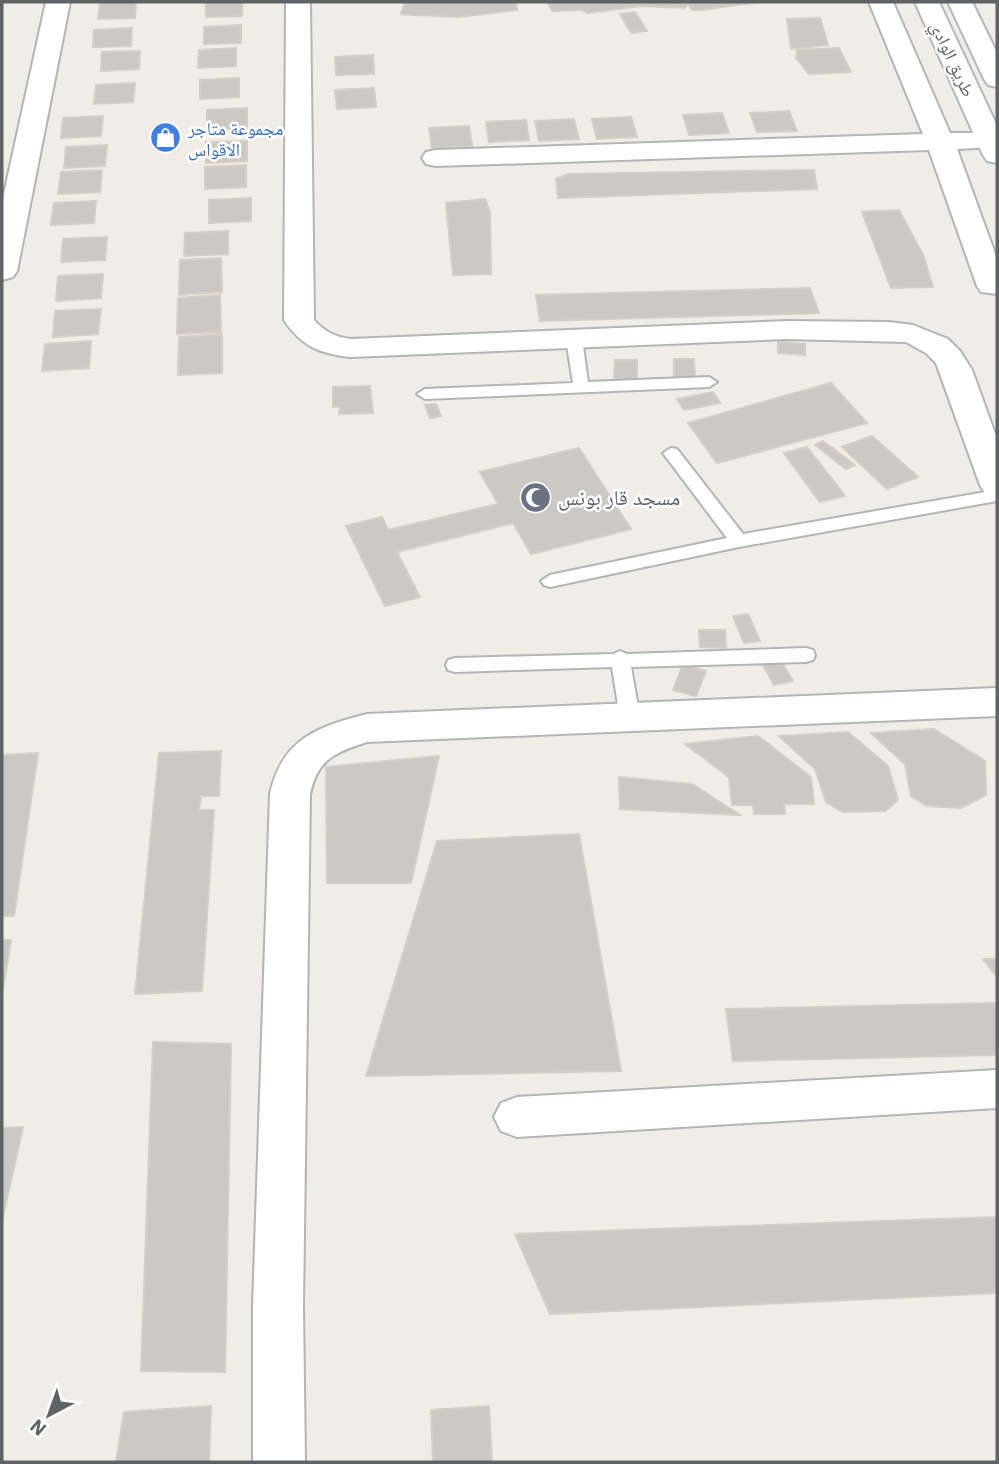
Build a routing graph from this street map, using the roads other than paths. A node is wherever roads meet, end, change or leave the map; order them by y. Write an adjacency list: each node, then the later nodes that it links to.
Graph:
1 (58, 2): 10 (street)
2 (298, 2): 12 (street)
3 (881, 2): 7 (street)
4 (927, 2): 8 (street, طريق الوادي)
5 (960, 2): 6 (street, طريق الوادي)
6 (997, 79)
7 (940, 142): 8 (street); 9 (street); 11 (street)
8 (994, 148)
9 (436, 158)
10 (2, 271)
11 (992, 286)
12 (573, 339): 14 (lane); 17 (street)
13 (709, 382): 14 (lane)
14 (581, 386): 15 (lane)
15 (425, 394)
16 (671, 453): 18 (lane)
17 (996, 482): 18 (lane)
18 (739, 541): 19 (lane)
19 (550, 581)
20 (806, 655): 21 (lane)
21 (620, 658): 22 (lane); 24 (lane)
22 (455, 664)
23 (997, 702): 24 (street)
24 (630, 718): 27 (street)
25 (997, 1089): 26 (street)
26 (517, 1117)
27 (279, 1462)

